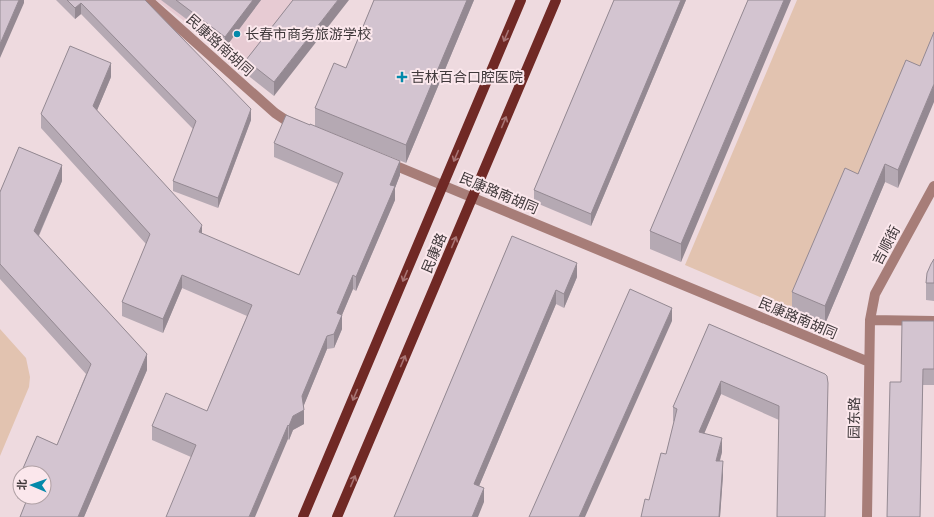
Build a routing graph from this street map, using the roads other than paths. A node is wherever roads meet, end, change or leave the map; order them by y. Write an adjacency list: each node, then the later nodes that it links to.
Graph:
1 (148, 0): 4 (street, 民康路南胡同)
2 (521, 0): 6 (main road, 民康路, one-way to 6)
3 (556, 0): 8 (main road, 民康路, one-way to 3)
4 (308, 130)
5 (379, 159): 6 (street, 民康路南胡同)
6 (443, 185): 8 (street, 民康路南胡同); 12 (main road, 民康路, one-way to 12)
7 (934, 186): 9 (street, 吉顺街)
8 (472, 197): 11 (street, 民康路南胡同); 13 (main road, 民康路, one-way to 8)
9 (870, 320): 10 (street); 11 (street, 园东路)
10 (934, 321)
11 (869, 362): 14 (street, 园东路)
12 (303, 517)
13 (338, 517)
14 (867, 517)

